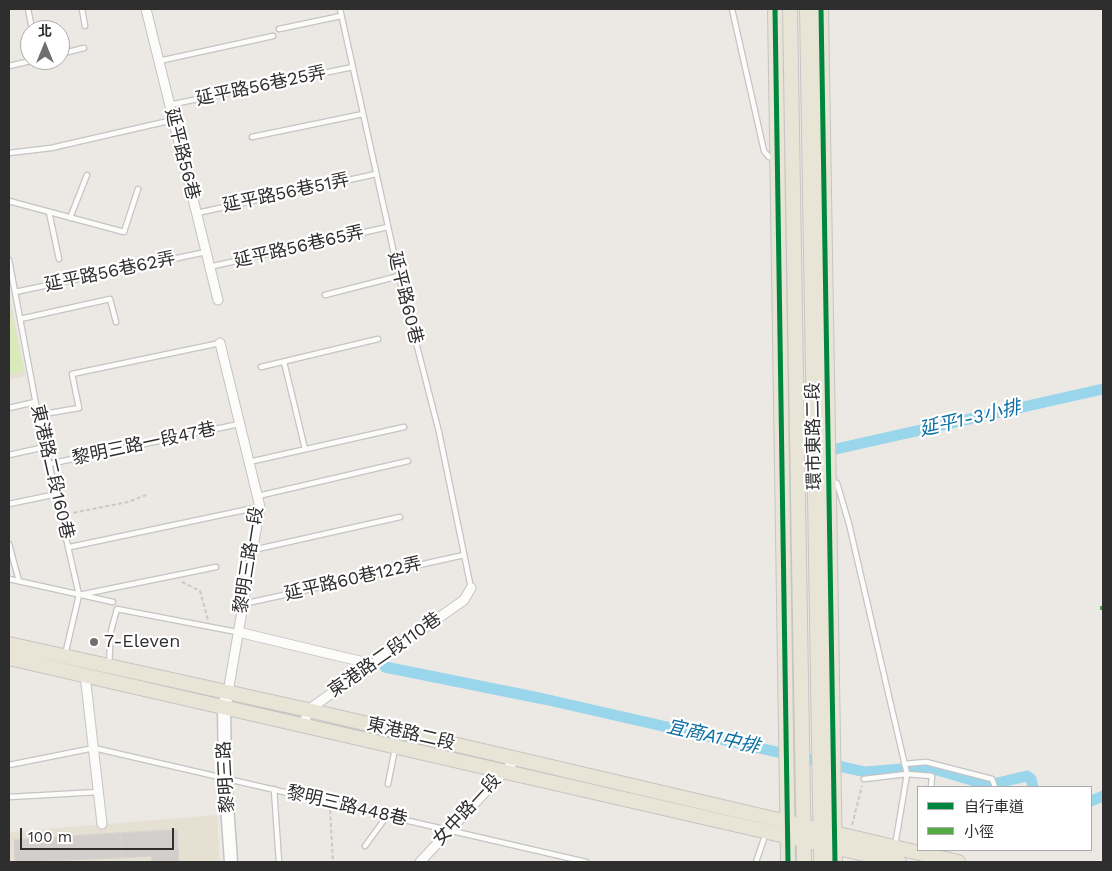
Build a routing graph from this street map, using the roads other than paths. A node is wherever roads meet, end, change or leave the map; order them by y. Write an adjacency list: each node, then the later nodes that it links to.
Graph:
1 (82, 9): 10 (lane)
2 (146, 9): 15 (street, 延平路56巷)
3 (340, 9): 9 (lane, 延平路60巷)
4 (732, 9): 23 (lane)
5 (775, 9): 23 (main road, 環市東路二段)
6 (790, 9): 24 (main road, 環市東路二段)
7 (807, 9): 22 (main road, 環市東路二段)
8 (821, 9): 22 (main road, 環市東路二段)
9 (341, 16): 11 (lane); 16 (lane, 延平路60巷)
10 (85, 26)
11 (279, 29)
12 (273, 36): 15 (lane)
13 (84, 48): 14 (lane)
14 (70, 52)
15 (159, 61): 17 (street, 延平路56巷)
16 (352, 68): 17 (lane, 延平路56巷25弄); 18 (lane, 延平路60巷)
17 (170, 105): 19 (street, 延平路56巷)
18 (363, 114): 20 (lane); 25 (lane, 延平路60巷)
19 (173, 120): 21 (lane); 30 (street, 延平路56巷)
20 (252, 137)
21 (9, 153)
22 (816, 156): 24 (lane); 60 (main road, 環市東路二段)
23 (777, 158): 24 (lane); 58 (main road, 環市東路二段)
24 (792, 159): 59 (main road, 環市東路二段)
25 (376, 174): 30 (lane, 延平路56巷51弄); 32 (lane, 延平路60巷)
26 (88, 175): 31 (lane)
27 (138, 189): 31 (lane)
28 (9, 201): 29 (lane)
29 (49, 212): 31 (lane); 34 (lane)
30 (196, 213): 33 (street, 延平路56巷)
31 (70, 218)
32 (388, 227): 36 (lane, 延平路56巷65弄); 37 (lane, 延平路60巷)
33 (206, 252): 36 (street, 延平路56巷); 38 (lane, 延平路56巷62弄)
34 (60, 259)
35 (9, 260): 38 (lane, 東港路二段160巷)
36 (209, 267): 40 (street, 延平路56巷)
37 (399, 276): 39 (lane); 69 (lane, 延平路60巷)
38 (15, 292): 41 (lane, 東港路二段160巷)
39 (324, 296)
40 (218, 300)
41 (20, 318): 42 (lane); 47 (lane, 東港路二段160巷)
42 (116, 322)
43 (378, 339): 45 (lane)
44 (220, 343): 49 (lane); 50 (street, 黎明三路一段)
45 (284, 362): 46 (lane); 53 (lane)
46 (262, 367)
47 (35, 402): 48 (lane); 49 (lane, 東港路二段160巷)
48 (9, 408)
49 (38, 415): 52 (lane, 東港路二段160巷)
50 (239, 424): 56 (street, 黎明三路一段); 57 (lane, 黎明三路一段47巷)
51 (404, 427): 53 (lane)
52 (45, 447): 54 (lane); 57 (lane, 東港路二段160巷)
53 (305, 449): 56 (lane)
54 (9, 455)
55 (408, 461): 62 (lane)
56 (249, 462): 62 (street, 黎明三路一段)
57 (49, 464): 61 (lane, 東港路二段160巷)
58 (782, 482): 59 (main road); 105 (main road, 環市東路二段)
59 (798, 482): 60 (main road); 108 (main road, 環市東路二段)
60 (822, 482): 91 (lane); 108 (main road, 環市東路二段)
61 (57, 494): 63 (lane); 67 (lane, 東港路二段160巷)
62 (258, 496): 64 (street, 黎明三路一段)
63 (9, 504)
64 (260, 507): 67 (lane); 68 (street, 黎明三路一段)
65 (400, 517): 68 (lane)
66 (9, 544): 72 (lane)
67 (70, 547): 74 (lane, 東港路二段160巷)
68 (253, 550): 76 (street, 黎明三路一段)
69 (464, 554): 73 (lane, 延平路60巷); 76 (lane, 延平路60巷122弄)
70 (216, 567): 74 (lane)
71 (9, 579): 72 (lane)
72 (19, 581): 74 (lane)
73 (471, 588): 81 (street, 東港路二段110巷)
74 (79, 595): 75 (lane); 80 (lane, 東港路二段160巷)
75 (113, 602)
76 (243, 604): 77 (street, 黎明三路一段)
77 (238, 632): 81 (street); 82 (lane); 84 (street, 黎明三路一段)
78 (9, 644): 80 (main road, 東港路二段)
79 (9, 658): 83 (main road, 東港路二段)
80 (68, 659): 82 (main road, 東港路二段)
81 (372, 664): 86 (street, 東港路二段110巷)
82 (105, 667): 84 (main road, 東港路二段)
83 (85, 672): 85 (main road, 東港路二段); 89 (street)
84 (228, 692): 85 (street, 黎明三路); 86 (main road, 東港路二段)
85 (224, 706): 87 (main road, 東港路二段); 95 (street, 黎明三路)
86 (308, 710): 87 (street); 90 (main road, 東港路二段)
87 (304, 725): 88 (main road, 東港路二段)
88 (395, 746): 93 (main road, 東港路二段); 97 (lane)
89 (94, 748): 92 (lane); 95 (lane, 黎明三路448巷); 101 (street)
90 (516, 759): 93 (street, 女中路一段); 105 (main road, 東港路二段)
91 (904, 764): 94 (lane); 99 (lane)
92 (9, 765)
93 (503, 771): 106 (street, 女中路一段); 107 (main road, 東港路二段)
94 (908, 774): 96 (lane); 98 (lane); 110 (lane)
95 (225, 777): 100 (lane, 黎明三路448巷); 111 (street, 黎明三路)
96 (864, 779)
97 (388, 784)
98 (931, 786)
99 (995, 786)
100 (274, 789): 103 (lane, 黎明三路448巷); 112 (lane)
101 (99, 792): 102 (lane); 104 (street)
102 (9, 797)
103 (387, 816): 106 (lane, 黎明三路448巷); 109 (lane)
104 (102, 824)
105 (788, 829): 107 (main road, 東港路二段); 108 (main road, 東港路二段); 116 (main road, 環市東路二段)
106 (448, 830): 113 (street, 女中路一段); 114 (lane, 黎明三路448巷)
107 (767, 831): 115 (lane)
108 (818, 836): 110 (main road); 117 (main road, 環市東路二段); 118 (main road, 環市東路二段); 119 (main road, 環市東路二段); 120 (main road)
109 (365, 846)
110 (895, 847): 121 (main road)
111 (231, 862)
112 (279, 862)
113 (420, 862)
114 (586, 862)
115 (756, 862)
116 (788, 862)
117 (804, 862)
118 (821, 862)
119 (835, 862)
120 (899, 862)
121 (958, 862)

